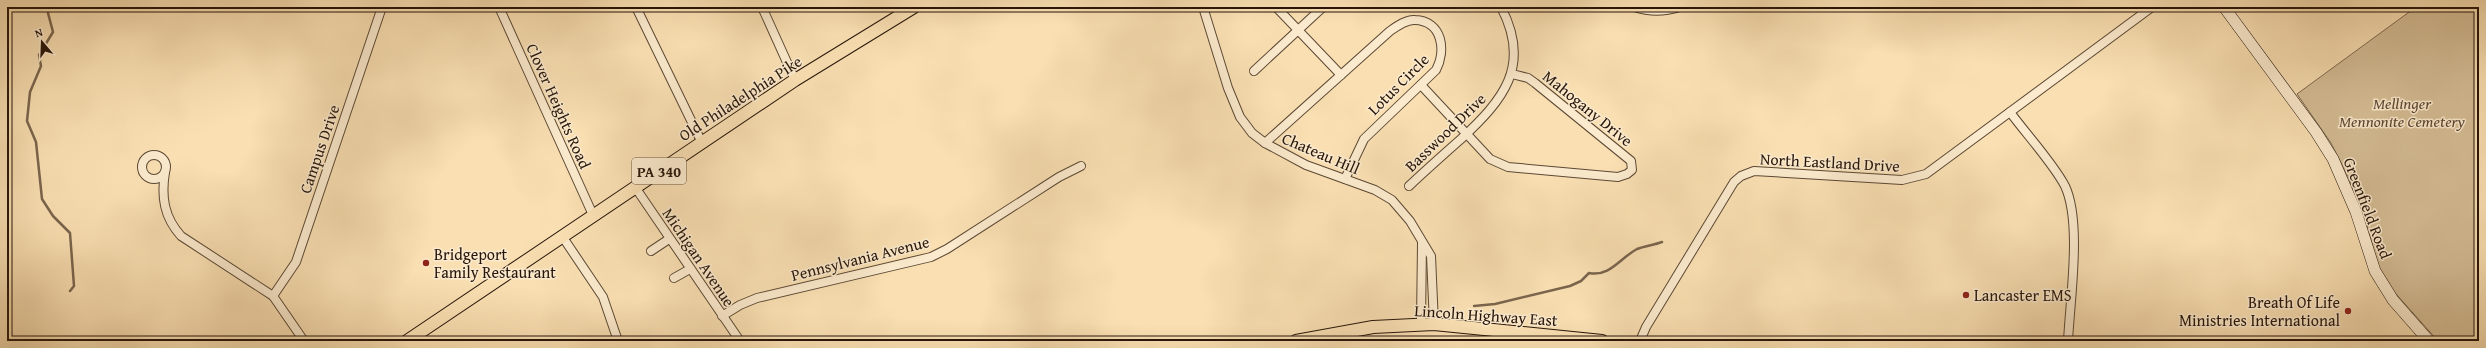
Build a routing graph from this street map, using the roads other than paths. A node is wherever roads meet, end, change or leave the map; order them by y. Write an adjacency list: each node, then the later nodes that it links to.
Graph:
1 (382, 7): 36 (street, Campus Drive)
2 (499, 7): 29 (street, Clover Heights Road)
3 (636, 7): 22 (street)
4 (762, 7): 18 (street)
5 (912, 7): 18 (main road, Old Philadelphia Pike / PA 340)
6 (1203, 7): 23 (street, Chateau Hill)
7 (1276, 7): 14 (street)
8 (1323, 7): 14 (street)
9 (1501, 7): 16 (street, Basswood Drive)
10 (1634, 7): 11 (street)
11 (1680, 7)
12 (2152, 7): 20 (street, North Eastland Drive)
13 (2224, 7): 48 (main road, Greenfield Road)
14 (1299, 30): 15 (street); 17 (street)
15 (1254, 71)
16 (1512, 74): 21 (street, Basswood Drive); 21 (street, Mahogany Drive)
17 (1341, 75): 19 (street, Lotus Circle); 23 (street, Lotus Circle)
18 (796, 80): 22 (main road, Old Philadelphia Pike / PA 340)
19 (1422, 85): 21 (street, Mahogany Drive); 26 (street, Lotus Circle)
20 (2010, 112): 46 (street, North Eastland Drive); 47 (street)
21 (1467, 133): 27 (street, Basswood Drive)
22 (702, 142): 28 (main road, Old Philadelphia Pike / PA 340)
23 (1265, 143): 26 (street, Chateau Hill)
24 (1081, 166): 37 (street, Pennsylvania Avenue)
25 (165, 172): 36 (street)
26 (1345, 179): 32 (street, Chateau Hill)
27 (1409, 186)
28 (635, 187): 29 (main road, Old Philadelphia Pike / PA 340); 31 (street, Michigan Avenue)
29 (593, 215): 30 (main road, Old Philadelphia Pike / PA 340)
30 (562, 236): 41 (main road, Old Philadelphia Pike / PA 340); 42 (street)
31 (669, 239): 33 (street); 34 (street, Michigan Avenue)
32 (1422, 242): 38 (street); 39 (street, Chateau Hill)
33 (651, 251)
34 (690, 269): 35 (street); 37 (street, Michigan Avenue)
35 (674, 278)
36 (273, 296): 40 (street)
37 (722, 316): 43 (street, Michigan Avenue)
38 (1421, 324): 39 (main road, Lincoln Highway East); 44 (main road, Lincoln Highway East)
39 (1434, 324): 45 (main road, Lincoln Highway East)
40 (304, 341)
41 (407, 341)
42 (618, 341)
43 (740, 341)
44 (1296, 341)
45 (1602, 341)
46 (1640, 341)
47 (2068, 341)
48 (2429, 341)

